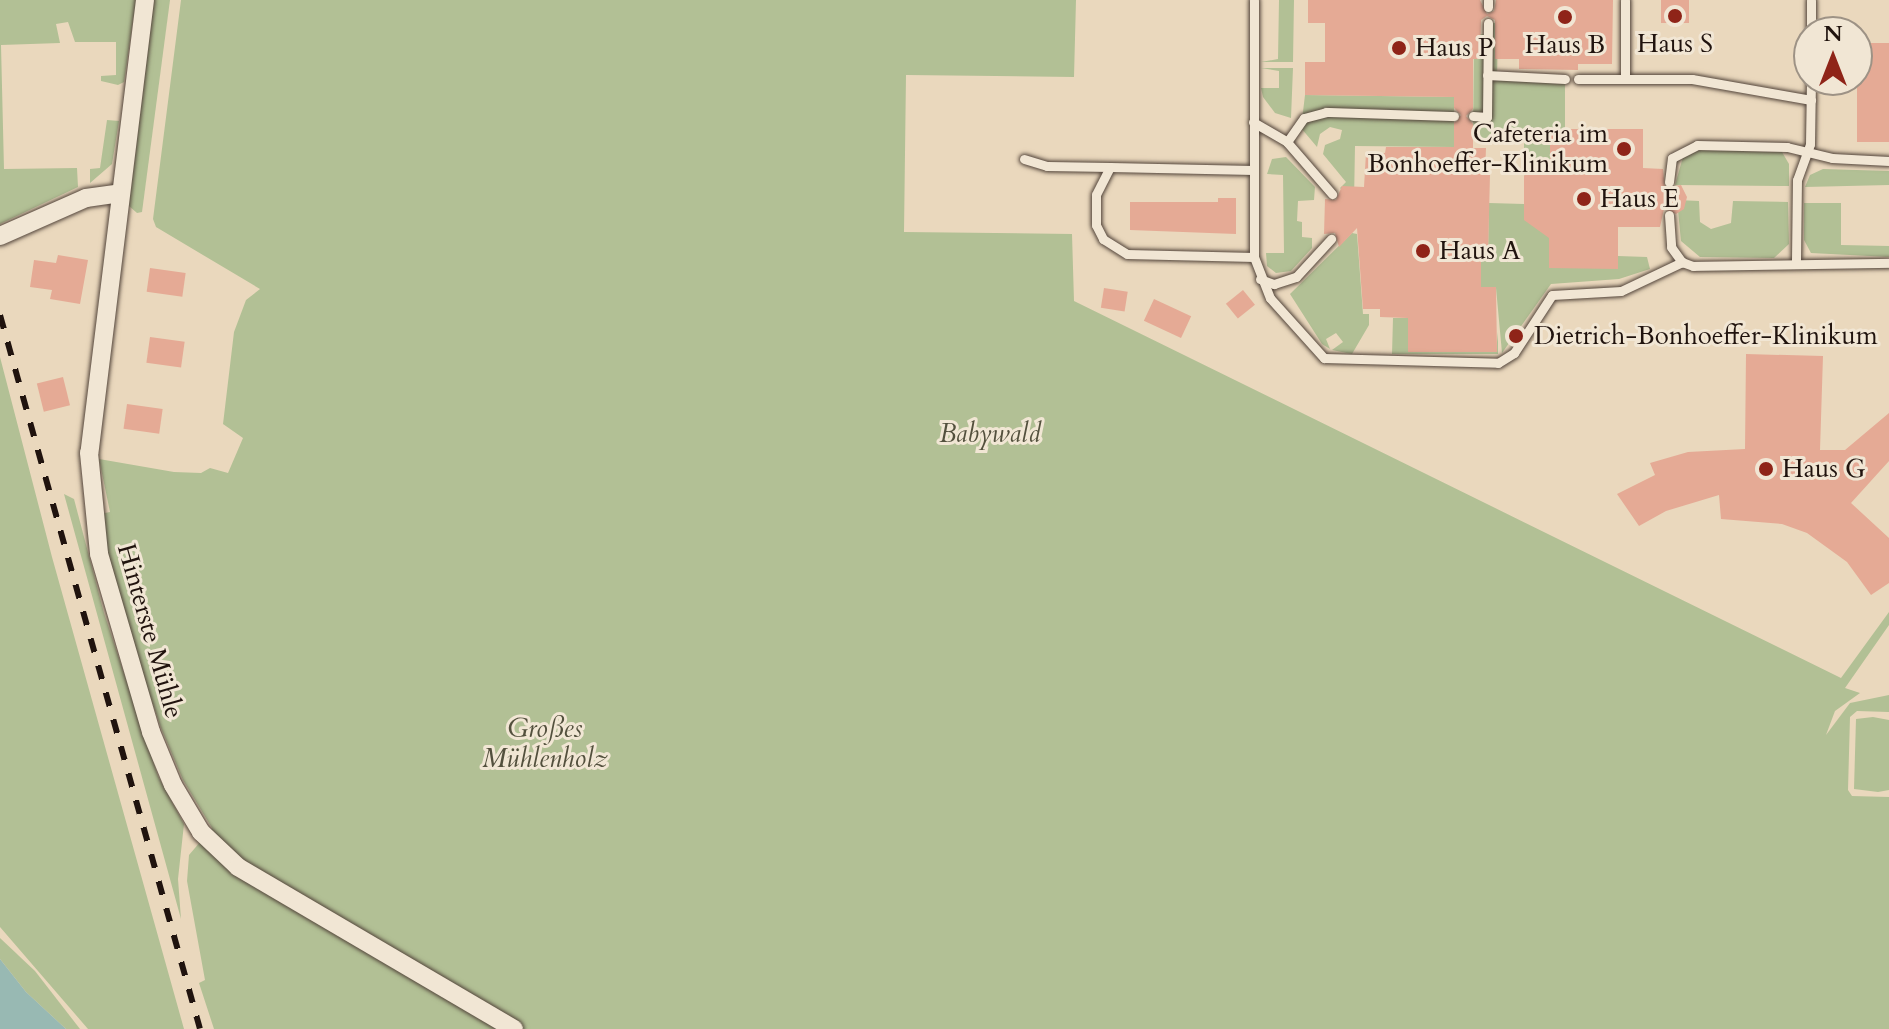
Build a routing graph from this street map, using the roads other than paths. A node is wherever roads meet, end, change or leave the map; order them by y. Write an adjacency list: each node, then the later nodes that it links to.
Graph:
1 (145, 0): 21 (street, Hinterste Mühle)
2 (1254, 0): 13 (lane)
3 (1625, 0): 8 (lane)
4 (1488, 23): 5 (lane)
5 (1487, 75): 6 (lane); 12 (lane)
6 (1565, 79)
7 (1578, 79): 8 (lane)
8 (1625, 79): 10 (lane)
9 (1811, 96): 10 (lane)
10 (1811, 100): 15 (lane)
11 (1454, 116): 14 (lane)
12 (1473, 116)
13 (1253, 122): 14 (lane); 19 (lane)
14 (1287, 142): 22 (lane)
15 (1807, 152): 17 (lane); 20 (lane); 27 (lane)
16 (1024, 159): 18 (lane)
17 (1889, 161)
18 (1110, 167): 19 (lane); 26 (lane)
19 (1253, 170): 26 (lane)
20 (1669, 182)
21 (121, 193): 24 (street); 31 (street, Hinterste Mühle)
22 (1332, 194)
23 (1669, 215): 28 (lane)
24 (0, 236)
25 (1331, 239): 30 (lane)
26 (1254, 257): 30 (lane)
27 (1796, 260): 28 (lane); 29 (lane)
28 (1682, 262): 30 (lane)
29 (1889, 263)
30 (1260, 279)
31 (514, 1029)

